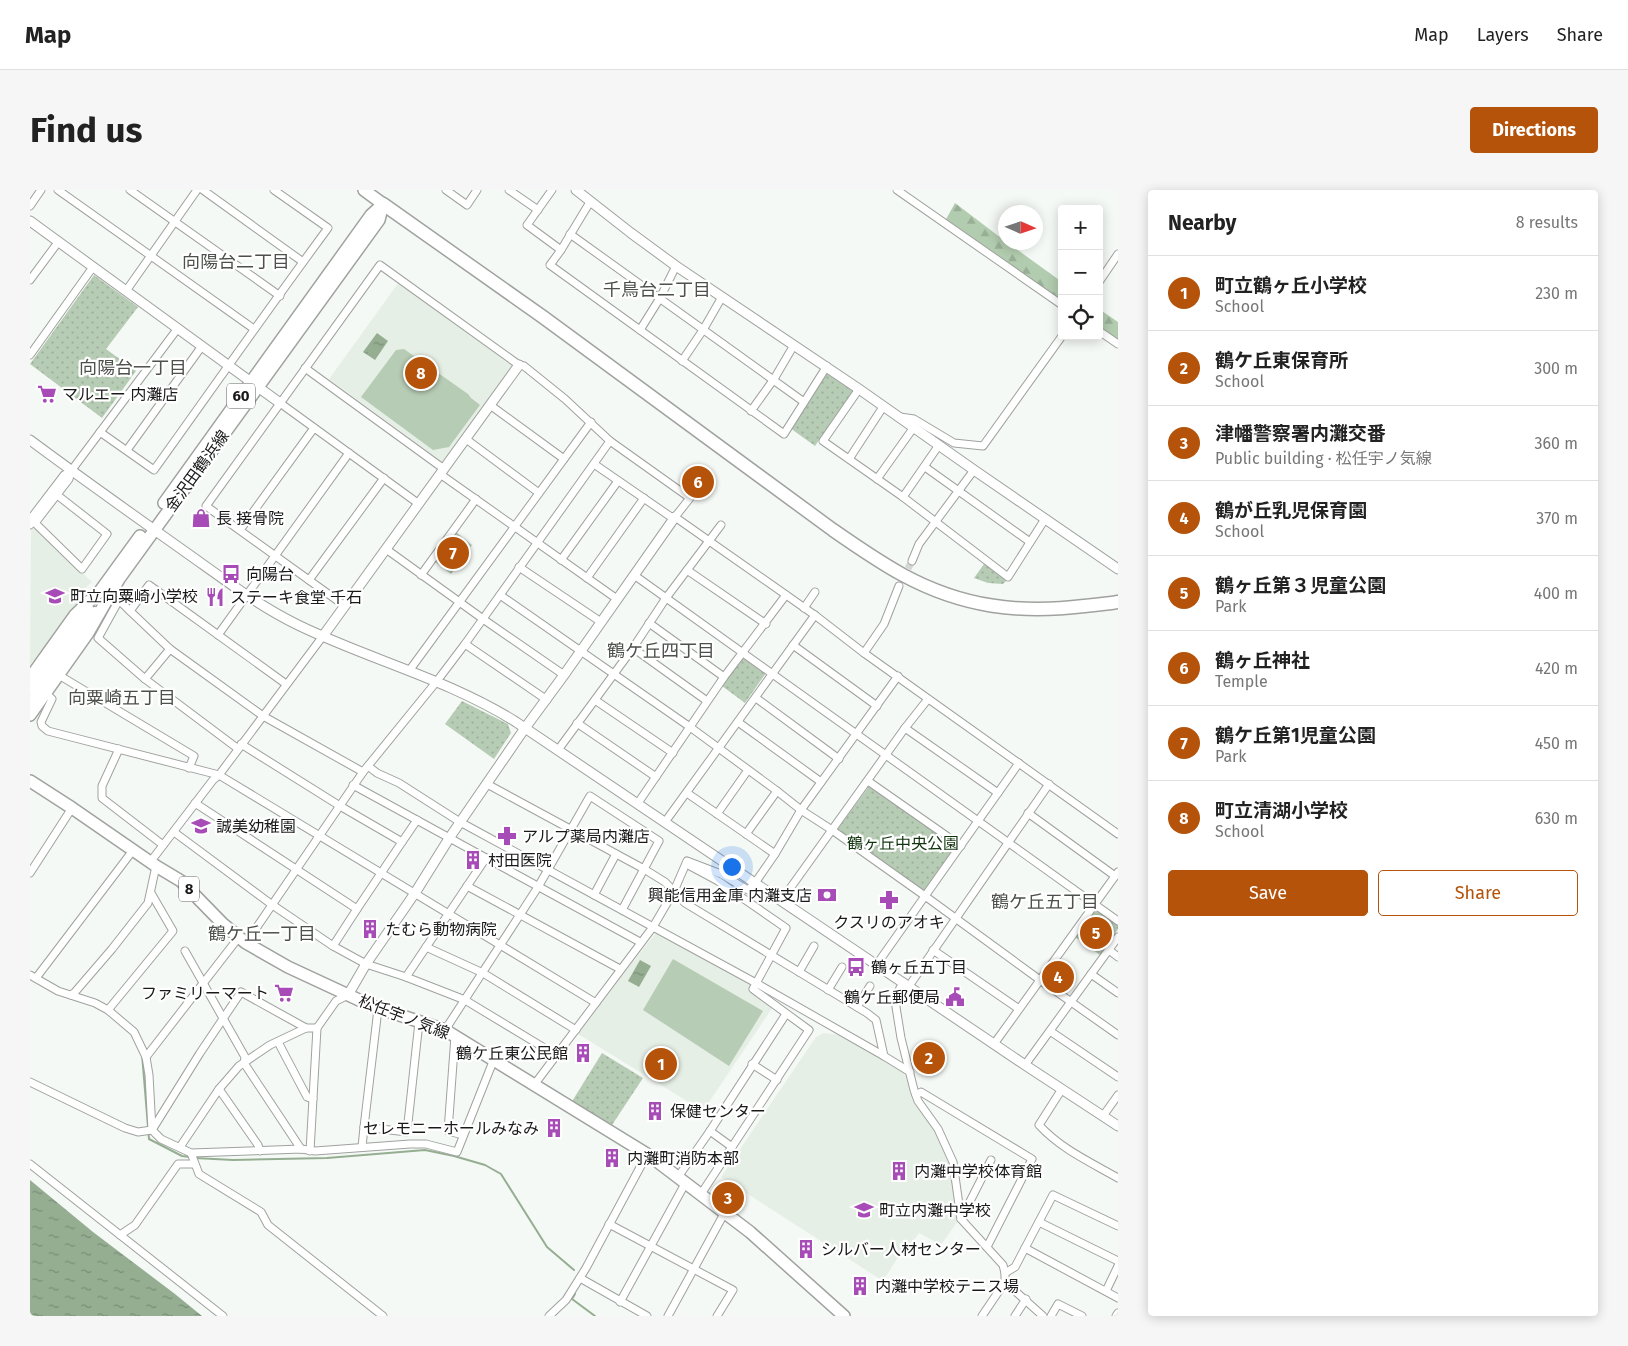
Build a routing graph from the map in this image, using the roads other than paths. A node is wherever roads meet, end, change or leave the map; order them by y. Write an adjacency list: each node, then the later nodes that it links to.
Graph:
1 (41, 190): 16 (street)
2 (58, 190): 24 (street)
3 (130, 190): 19 (street)
4 (197, 190): 19 (street)
5 (203, 190): 25 (street)
6 (274, 190): 25 (street)
7 (364, 190): 15 (main road)
8 (446, 190): 9 (street)
9 (477, 190)
10 (509, 190): 17 (street)
11 (552, 190): 17 (street)
12 (576, 190): 14 (street)
13 (897, 190): 34 (street)
14 (590, 202): 20 (street); 26 (street)
15 (383, 204): 51 (main road, 金沢田鶴浜線 / 60); 117 (highway)
16 (30, 206)
17 (538, 210): 22 (street)
18 (30, 222): 21 (street)
19 (175, 222): 24 (street); 31 (street)
20 (570, 234): 22 (street); 33 (street)
21 (59, 241): 27 (street); 29 (street)
22 (561, 250): 37 (street)
23 (1118, 254): 28 (street)
24 (151, 257): 30 (street); 36 (street)
25 (303, 262): 31 (street)
26 (676, 266): 32 (street); 33 (street)
27 (93, 267): 30 (street); 44 (street)
28 (1103, 276)
29 (30, 280)
30 (126, 290): 35 (street)
31 (280, 296): 36 (street)
32 (722, 297): 38 (street); 41 (street)
33 (660, 298): 37 (street); 38 (street)
34 (1058, 302)
35 (178, 328): 43 (street); 62 (street)
36 (254, 330): 47 (street)
37 (640, 330): 45 (street)
38 (703, 330): 45 (street); 50 (street)
39 (1103, 334): 42 (street)
40 (1059, 340): 58 (street)
41 (794, 344): 48 (street); 50 (street)
42 (1118, 344)
43 (202, 346): 47 (street); 67 (street)
44 (30, 355)
45 (682, 361): 57 (street)
46 (519, 365): 49 (street); 55 (street); 59 (street)
47 (229, 366): 51 (street); 67 (street)
48 (826, 366): 52 (street); 53 (street)
49 (305, 368): 54 (street); 75 (street)
50 (774, 379): 53 (street); 57 (street)
51 (255, 384): 54 (street); 92 (main road, 金沢田鶴浜線 / 60)
52 (859, 388): 56 (street); 70 (street)
53 (804, 402): 57 (street)
54 (280, 403): 61 (street); 93 (street)
55 (490, 405): 64 (street); 69 (street)
56 (883, 406): 58 (street); 70 (street)
57 (752, 411)
58 (900, 417): 60 (street)
59 (591, 422): 65 (street); 69 (street)
60 (914, 427): 66 (street); 77 (street)
61 (314, 428): 68 (street); 93 (street)
62 (100, 432): 67 (street); 74 (street)
63 (30, 440): 74 (street)
64 (466, 440): 75 (street); 81 (street)
65 (610, 441): 71 (street); 86 (street)
66 (939, 445): 72 (street); 73 (street)
67 (126, 450)
68 (350, 453): 76 (street); 98 (street)
69 (564, 459): 81 (street)
70 (849, 459): 77 (street)
71 (594, 464): 78 (street); 96 (street)
72 (925, 467): 79 (street); 82 (street)
73 (974, 470): 79 (street); 87 (street)
74 (71, 471): 80 (street); 92 (street)
75 (442, 472): 84 (street); 85 (street)
76 (384, 478): 85 (street); 108 (street)
77 (877, 479): 82 (street)
78 (618, 482): 83 (street); 99 (street)
79 (958, 490): 88 (street); 95 (street)
80 (54, 493): 89 (street); 89 (street)
81 (539, 493): 91 (street)
82 (903, 497): 88 (street)
83 (644, 498): 86 (street); 106 (street)
84 (476, 499): 91 (street); 104 (street)
85 (418, 504): 97 (street)
86 (675, 518): 94 (street); 105 (street)
87 (1045, 519): 95 (street); 102 (street)
88 (935, 522): 95 (street); 100 (street)
89 (32, 524)
90 (721, 525): 94 (street)
91 (514, 527): 96 (street); 118 (street)
92 (151, 528): 107 (main road, 金沢田鶴浜線 / 60); 110 (main road, 金沢田鶴浜線 / 60); 112 (street)
93 (240, 530): 98 (street)
94 (708, 541): 103 (street); 114 (street)
95 (1030, 542)
96 (536, 543): 99 (street); 101 (street)
97 (386, 549): 104 (street); 119 (street)
98 (275, 555): 108 (street); 112 (street)
99 (561, 560): 106 (street)
100 (912, 561)
101 (520, 567): 113 (street); 125 (street)
102 (1118, 569)
103 (687, 570): 115 (street); 127 (street)
104 (421, 575): 118 (street)
105 (634, 575): 115 (street); 116 (street)
106 (587, 578): 116 (street)
107 (119, 579): 124 (main road); 149 (main road, 金沢田鶴浜線 / 60)
108 (309, 580): 119 (street)
109 (899, 586): 136 (street)
110 (100, 591): 124 (main road); 143 (main road, 金沢田鶴浜線 / 60)
111 (815, 592): 120 (street)
112 (246, 595): 128 (street); 129 (street)
113 (500, 595): 123 (street); 134 (street)
114 (786, 595): 120 (street); 127 (street)
115 (666, 598): 126 (street); 135 (street)
116 (617, 599): 125 (street)
117 (1118, 602)
118 (460, 603): 123 (street); 137 (street)
119 (345, 606): 129 (street)
120 (804, 608): 122 (street)
121 (130, 611): 128 (street); 133 (street); 145 (street)
122 (815, 615): 131 (street); 136 (street)
123 (482, 619): 130 (street); 139 (street)
124 (83, 621): 148 (main road); 155 (main road)
125 (601, 622): 134 (street)
126 (649, 623): 132 (street); 142 (street)
127 (766, 624): 135 (street)
128 (218, 635): 147 (street)
129 (323, 636): 137 (street); 147 (street)
130 (465, 644): 146 (street); 152 (street)
131 (794, 645): 138 (street); 156 (street)
132 (633, 648): 140 (street); 154 (street)
133 (170, 649): 145 (street); 158 (street)
134 (581, 651): 139 (street); 140 (street)
135 (743, 652): 138 (street); 142 (street)
136 (864, 653): 141 (street)
137 (409, 671): 146 (street)
138 (773, 673): 150 (street); 164 (street)
139 (564, 675): 152 (street)
140 (614, 675): 153 (street); 161 (street)
141 (898, 676): 151 (street); 156 (street)
142 (724, 677): 154 (street)
143 (30, 678)
144 (62, 678): 174 (street)
145 (145, 679): 165 (street)
146 (437, 681): 162 (street); 173 (street)
147 (286, 684): 158 (street)
148 (30, 689)
149 (45, 694): 157 (main road, 金沢田鶴浜線 / 60); 167 (street)
150 (756, 698): 159 (street); 171 (street)
151 (928, 698): 163 (street); 172 (street)
152 (547, 700): 162 (street)
153 (595, 700): 160 (street); 169 (street)
154 (707, 701): 161 (street)
155 (30, 703)
156 (877, 706): 164 (street)
157 (30, 715)
158 (263, 716): 165 (street); 176 (street)
159 (738, 722): 166 (street); 181 (street)
160 (577, 723): 168 (street); 178 (street)
161 (690, 727): 166 (street); 169 (street)
162 (525, 728): 168 (street); 182 (street)
163 (905, 728): 170 (street); 187 (street)
164 (857, 734): 170 (street); 171 (street)
165 (239, 746): 177 (street); 190 (street)
166 (718, 748): 175 (street); 186 (street)
167 (119, 749): 174 (street); 208 (street)
168 (558, 750): 189 (street)
169 (673, 753): 178 (street)
170 (886, 756): 180 (street); 198 (street)
171 (839, 759): 181 (street)
172 (1019, 763): 183 (street); 187 (street)
173 (368, 766): 176 (street); 196 (street)
174 (189, 768): 177 (street)
175 (748, 770): 185 (street); 194 (street)
176 (362, 772): 184 (street)
177 (219, 775): 188 (street); 204 (street)
178 (656, 777): 189 (street)
179 (30, 781): 191 (main road, 松任宇ノ気線 / 8)
180 (868, 781): 200 (street); 209 (street)
181 (821, 782): 192 (street)
182 (487, 784): 196 (street); 199 (street)
183 (1049, 784): 193 (street); 203 (street)
184 (353, 785): 190 (street); 195 (street)
185 (777, 791): 192 (street); 202 (street)
186 (687, 792): 194 (street); 197 (street)
187 (998, 793): 198 (street)
188 (195, 803): 201 (street); 217 (street)
189 (638, 804): 197 (street)
190 (340, 806): 204 (street); 206 (street)
191 (72, 808): 210 (main road, 松任宇ノ気線 / 8); 220 (street)
192 (801, 810): 200 (street); 212 (street)
193 (1028, 813): 207 (street); 221 (street)
194 (717, 814): 202 (street)
195 (417, 820): 205 (street); 206 (street)
196 (460, 822): 205 (street); 218 (street)
197 (665, 822): 222 (street)
198 (978, 822): 207 (street); 209 (street)
199 (570, 829): 211 (street); 216 (street); 218 (street)
200 (832, 830): 229 (street); 230 (street)
201 (174, 832): 208 (street); 231 (street)
202 (746, 834): 212 (street)
203 (1118, 834)
204 (319, 835): 217 (street); 219 (street)
205 (450, 837): 213 (street); 226 (street)
206 (402, 842): 219 (street)
207 (1008, 843): 232 (street); 237 (street)
208 (163, 845): 214 (street)
209 (960, 846): 229 (street)
210 (134, 850): 214 (main road, 松任宇ノ気線 / 8); 259 (street)
211 (616, 854): 216 (street); 228 (street)
212 (775, 854): 222 (street)
213 (486, 858): 223 (street); 224 (street)
214 (154, 864): 227 (street); 241 (main road, 松任宇ノ気線 / 8)
215 (686, 864): 222 (street); 225 (street); 250 (street)
216 (644, 869): 225 (street); 234 (street)
217 (296, 870): 231 (street); 233 (street)
218 (547, 870): 224 (street); 228 (street)
219 (382, 872): 226 (street); 233 (street)
220 (30, 873)
221 (1116, 874): 232 (street)
222 (755, 883): 230 (street)
223 (467, 886): 235 (street); 236 (street)
224 (538, 887): 236 (street); 242 (street)
225 (674, 891): 239 (street); 250 (street)
226 (415, 892): 235 (street); 252 (street)
227 (151, 893): 268 (street); 276 (street)
228 (594, 895): 234 (street)
229 (925, 896): 237 (street); 253 (street)
230 (781, 901): 253 (street)
231 (271, 904): 241 (street); 244 (street)
232 (1095, 904): 238 (street); 261 (street)
233 (356, 909): 244 (street)
234 (622, 910): 239 (street)
235 (449, 914): 243 (street); 246 (street)
236 (519, 915): 243 (street); 255 (street)
237 (956, 918): 247 (street); 261 (street)
238 (1118, 922)
239 (653, 927): 242 (street); 262 (street)
240 (1118, 937): 248 (street)
241 (243, 940): 263 (street); 269 (main road, 松任宇ノ気線 / 8)
242 (640, 942): 255 (street)
243 (500, 945): 257 (street); 272 (street)
244 (333, 946): 252 (street)
245 (814, 946): 256 (street)
246 (426, 947): 257 (street); 260 (street)
247 (934, 950): 264 (street); 275 (street)
248 (1109, 950): 251 (street); 258 (street)
249 (185, 951): 263 (street)
250 (771, 956): 256 (street); 262 (street)
251 (1118, 957)
252 (366, 964): 260 (street); 269 (street)
253 (877, 964): 264 (street)
254 (842, 967): 266 (street)
255 (620, 969): 272 (street)
256 (798, 972): 266 (street)
257 (482, 973): 270 (street); 283 (street)
258 (1091, 974): 267 (street); 271 (street)
259 (33, 976): 268 (street)
260 (406, 977): 270 (street)
261 (1040, 980): 271 (street); 275 (street)
262 (756, 983): 277 (street); 290 (street)
263 (204, 984): 278 (street); 291 (street)
264 (906, 984): 288 (street); 296 (street)
265 (870, 986): 273 (street)
266 (828, 990): 273 (street)
267 (1118, 993)
268 (71, 995): 276 (street)
269 (348, 995): 274 (main road, 松任宇ノ気線 / 8); 281 (street)
270 (465, 1000): 282 (street); 289 (street)
271 (1072, 1002): 284 (street); 285 (street)
272 (596, 1003): 283 (street)
273 (857, 1007): 290 (street)
274 (378, 1009): 279 (main road, 松任宇ノ気線 / 8); 308 (street)
275 (1019, 1009): 288 (street)
276 (108, 1010): 291 (street)
277 (786, 1014): 294 (street); 298 (street)
278 (223, 1018): 280 (street); 293 (street); 309 (street)
279 (419, 1022): 282 (main road, 松任宇ノ気線 / 8); 311 (street)
280 (306, 1028): 281 (street); 287 (street)
281 (317, 1028): 305 (street)
282 (445, 1030): 286 (main road, 松任宇ノ気線 / 8)
283 (576, 1030): 289 (street)
284 (1050, 1031): 295 (street); 297 (street)
285 (1118, 1035)
286 (455, 1036): 292 (main road, 松任宇ノ気線 / 8); 312 (street)
287 (278, 1042): 293 (street); 305 (street)
288 (994, 1044): 295 (street)
289 (556, 1055): 300 (street)
290 (884, 1056): 296 (street)
291 (146, 1057): 309 (street)
292 (494, 1060): 300 (main road, 松任宇ノ気線 / 8); 312 (street)
293 (244, 1063): 301 (street); 317 (street)
294 (752, 1064): 298 (street); 310 (street)
295 (1026, 1065): 302 (street)
296 (910, 1072): 303 (street)
297 (1118, 1077)
298 (777, 1080): 316 (street)
299 (30, 1082): 309 (street)
300 (534, 1084): 320 (main road, 松任宇ノ気線 / 8)
301 (219, 1089): 314 (street); 318 (street)
302 (1062, 1089): 306 (street); 324 (street)
303 (916, 1095): 328 (street); 334 (street)
304 (1118, 1095): 306 (street)
305 (313, 1099): 319 (street)
306 (1103, 1116): 307 (street)
307 (1118, 1126)
308 (364, 1127): 311 (street); 315 (street)
309 (149, 1130): 314 (street)
310 (710, 1131): 316 (street); 325 (street)
311 (407, 1132): 313 (street)
312 (463, 1135): 313 (street)
313 (406, 1144): 315 (street)
314 (180, 1147): 321 (street)
315 (362, 1147): 319 (street)
316 (732, 1147): 326 (street)
317 (301, 1149): 318 (street); 319 (street)
318 (260, 1151): 321 (street)
319 (310, 1151)
320 (650, 1156): 325 (main road, 松任宇ノ気線 / 8); 330 (street)
321 (192, 1158): 332 (street); 348 (street)
322 (991, 1160): 328 (street)
323 (30, 1164): 332 (street)
324 (1118, 1178)
325 (682, 1180): 326 (main road, 松任宇ノ気線 / 8); 333 (street)
326 (701, 1194): 327 (main road, 松任宇ノ気線 / 8)
327 (725, 1212): 338 (street); 353 (main road, 松任宇ノ気線 / 8)
328 (961, 1219): 334 (street)
329 (1039, 1222): 331 (street); 335 (street); 336 (street)
330 (609, 1224): 333 (street); 340 (street)
331 (1118, 1226)
332 (120, 1235): 347 (street)
333 (651, 1246): 338 (street); 345 (street)
334 (987, 1247): 339 (street)
335 (1025, 1248): 339 (street); 342 (street)
336 (1118, 1261)
337 (1118, 1266): 342 (street)
338 (695, 1269): 351 (street); 352 (street)
339 (1005, 1273): 341 (street)
340 (580, 1278): 345 (street); 349 (street)
341 (1005, 1282): 344 (street); 354 (street)
342 (1106, 1291): 343 (street)
343 (1118, 1298)
344 (1026, 1299): 355 (street); 356 (street)
345 (620, 1302): 350 (street)
346 (1118, 1313): 359 (street)
347 (223, 1316)
348 (383, 1316)
349 (548, 1316)
350 (647, 1316)
351 (668, 1316)
352 (718, 1316)
353 (844, 1316)
354 (982, 1316)
355 (1014, 1316)
356 (1042, 1316)
357 (1051, 1316): 358 (street)
358 (1082, 1316)
359 (1116, 1316)

